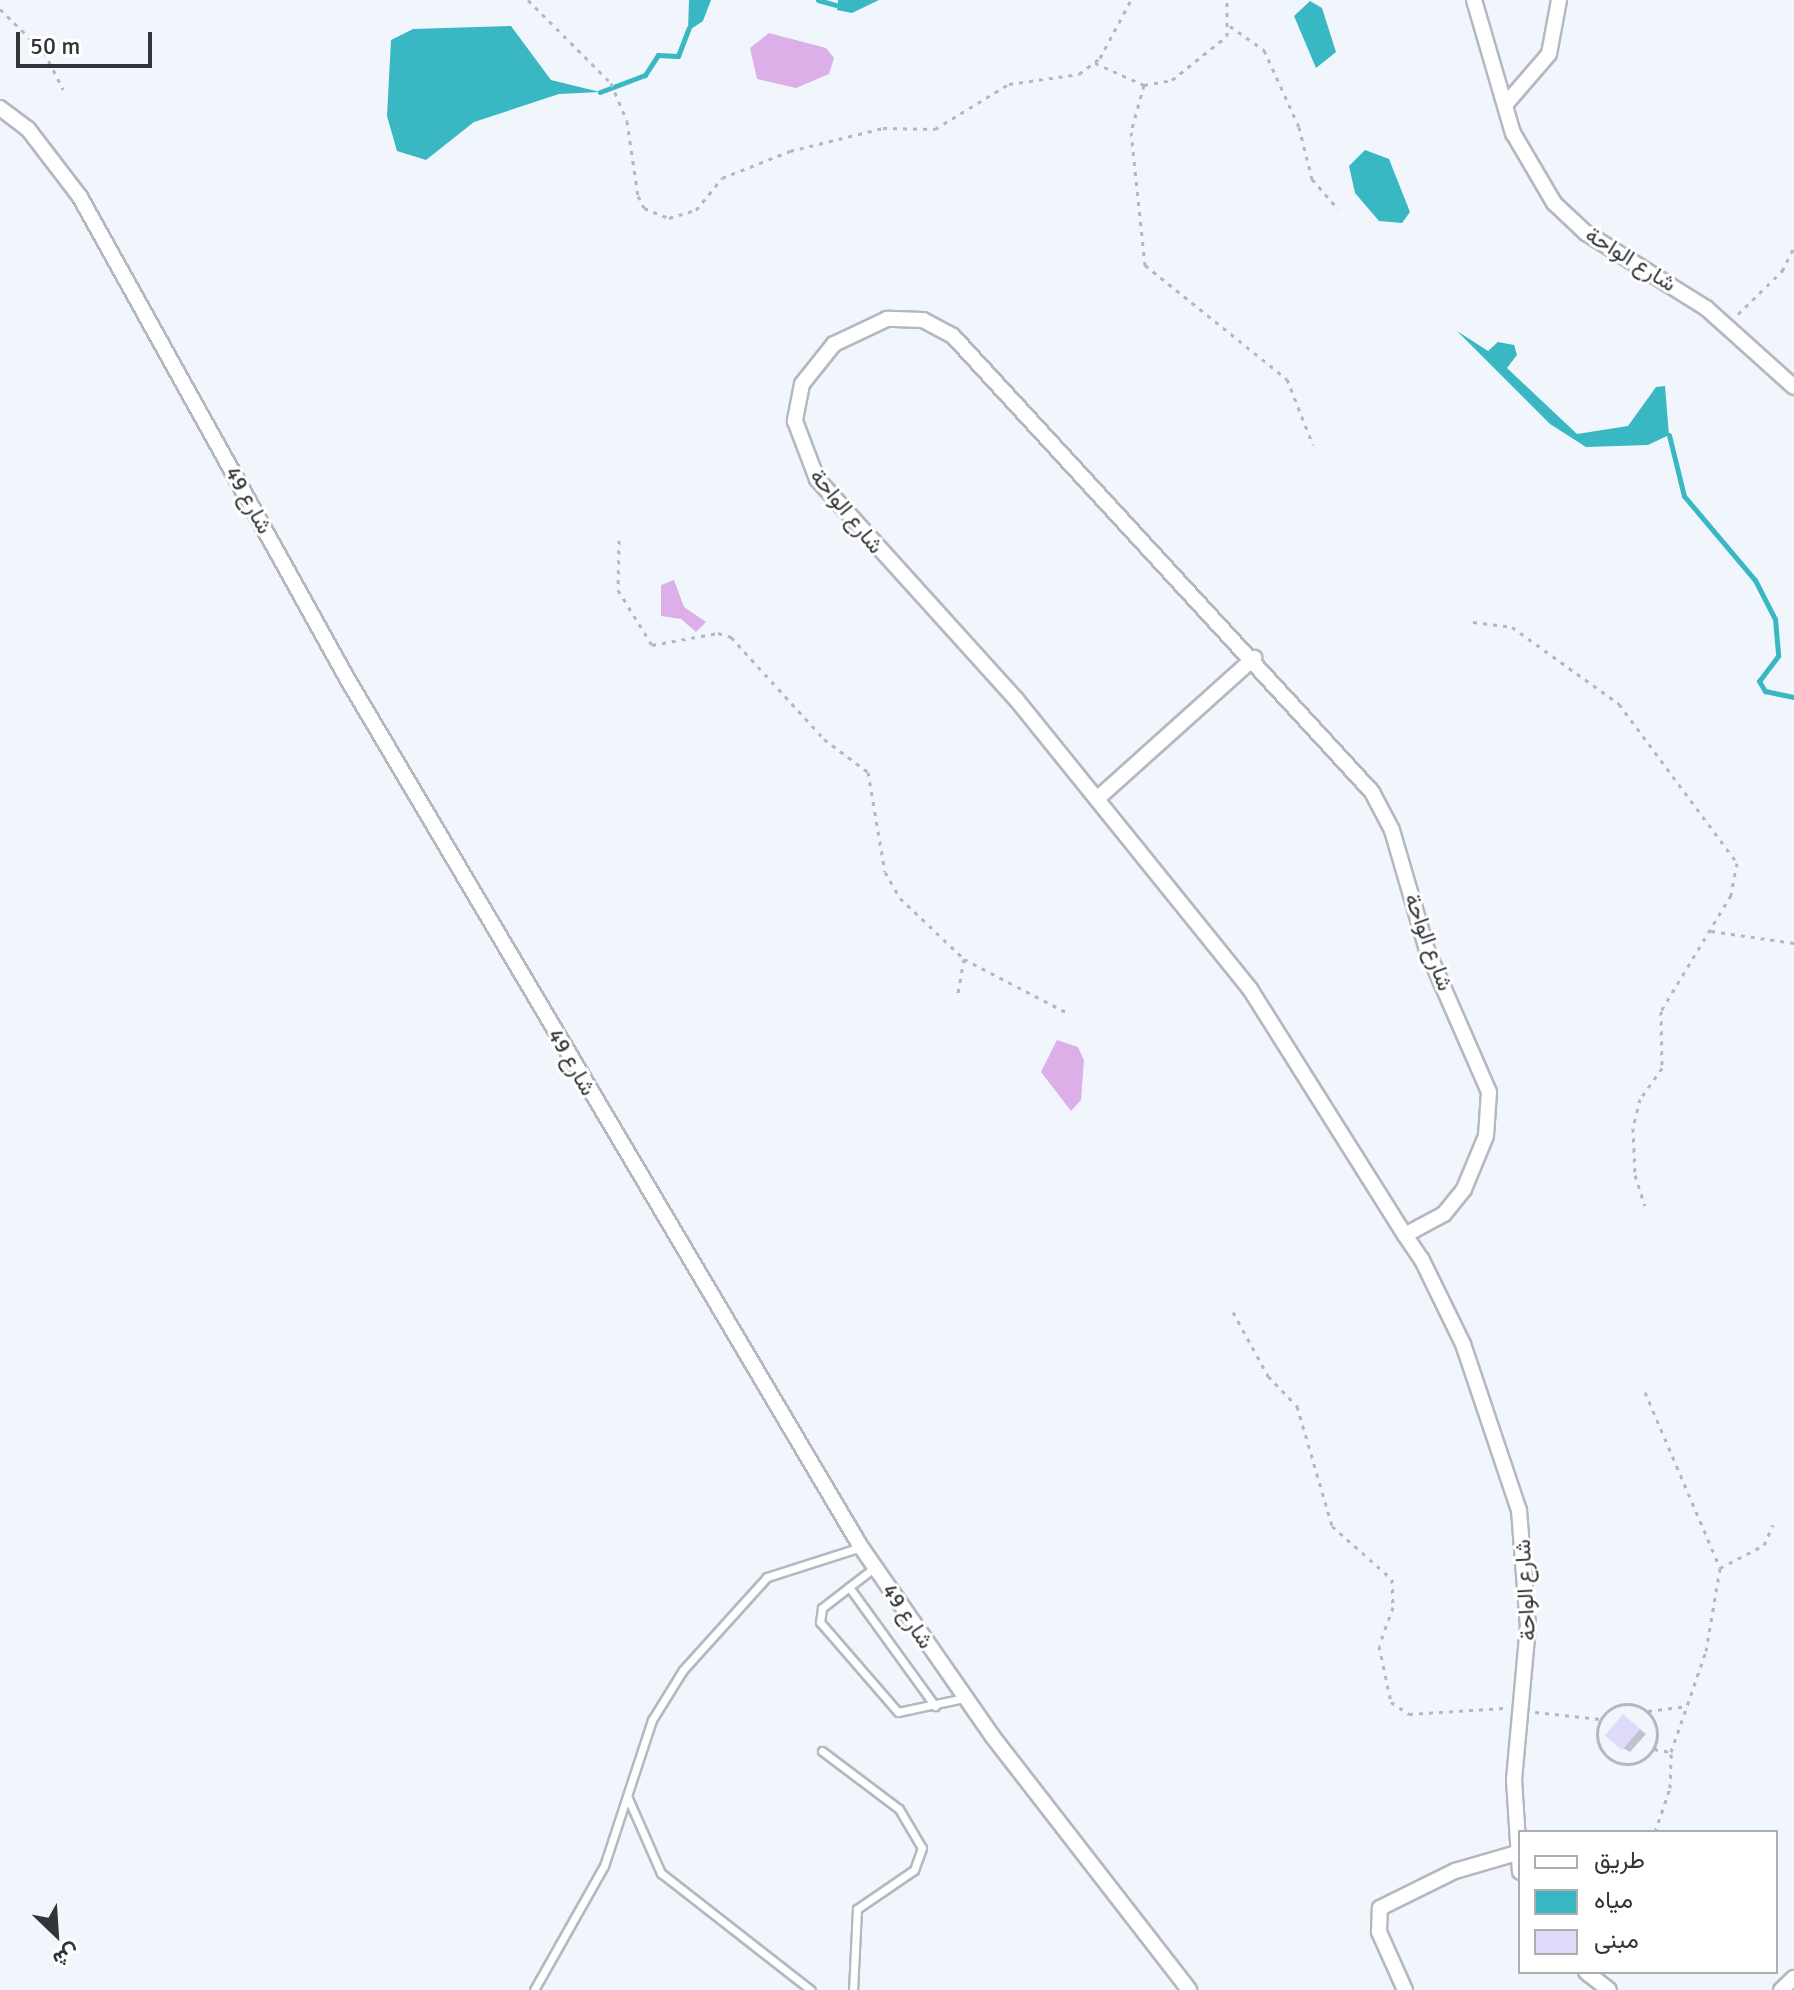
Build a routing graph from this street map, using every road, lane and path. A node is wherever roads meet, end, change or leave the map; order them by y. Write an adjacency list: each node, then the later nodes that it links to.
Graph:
1 (528, 0): 8 (path)
2 (1131, 0): 8 (path)
3 (1227, 0): 7 (path)
4 (1474, 0): 11 (street, شارع الواحة)
5 (1559, 0): 11 (street)
6 (0, 9): 10 (path)
7 (1230, 26): 9 (path); 13 (path)
8 (1095, 63): 9 (path)
9 (1144, 85): 17 (path)
10 (63, 89)
11 (1505, 105): 15 (street, شارع الواحة)
12 (0, 108): 32 (street, شارع 49)
13 (1338, 209)
14 (1794, 247): 15 (path)
15 (1727, 326): 16 (street, شارع الواحة)
16 (1794, 387)
17 (1313, 445)
18 (619, 540): 24 (path)
19 (1473, 622): 22 (path)
20 (1254, 658): 21 (street); 21 (street, شارع الواحة); 28 (street, شارع الواحة)
21 (1098, 798): 28 (street, شارع الواحة)
22 (1711, 931): 23 (path); 27 (path)
23 (1794, 943)
24 (964, 959): 25 (path); 26 (path)
25 (957, 997)
26 (1066, 1012)
27 (1645, 1205)
28 (1405, 1235): 39 (street, شارع الواحة)
29 (1233, 1312): 39 (path)
30 (1645, 1392): 34 (path)
31 (1773, 1525): 34 (path)
32 (861, 1547): 33 (street, شارع 49); 45 (lane)
33 (875, 1567): 35 (lane); 36 (street, شارع 49)
34 (1720, 1568): 38 (path)
35 (849, 1587): 37 (lane); 37 (lane)
36 (964, 1698): 37 (lane); 54 (street, شارع 49)
37 (935, 1706)
38 (1688, 1706): 40 (path); 44 (path)
39 (1522, 1709): 41 (path); 47 (street, شارع الواحة)
40 (1648, 1711): 41 (path); 42 (path)
41 (1601, 1719): 42 (path)
42 (1654, 1749): 44 (path)
43 (822, 1751): 53 (lane)
44 (1671, 1752): 46 (path)
45 (628, 1798): 51 (lane); 52 (lane)
46 (1656, 1830)
47 (1513, 1854): 48 (street, شارع الواحة); 55 (street)
48 (1518, 1867)
49 (1589, 1974): 56 (street)
50 (1794, 1978): 57 (street)
51 (534, 1990)
52 (811, 1990)
53 (853, 1990)
54 (1189, 1990)
55 (1405, 1990)
56 (1609, 1990)
57 (1781, 1990)

